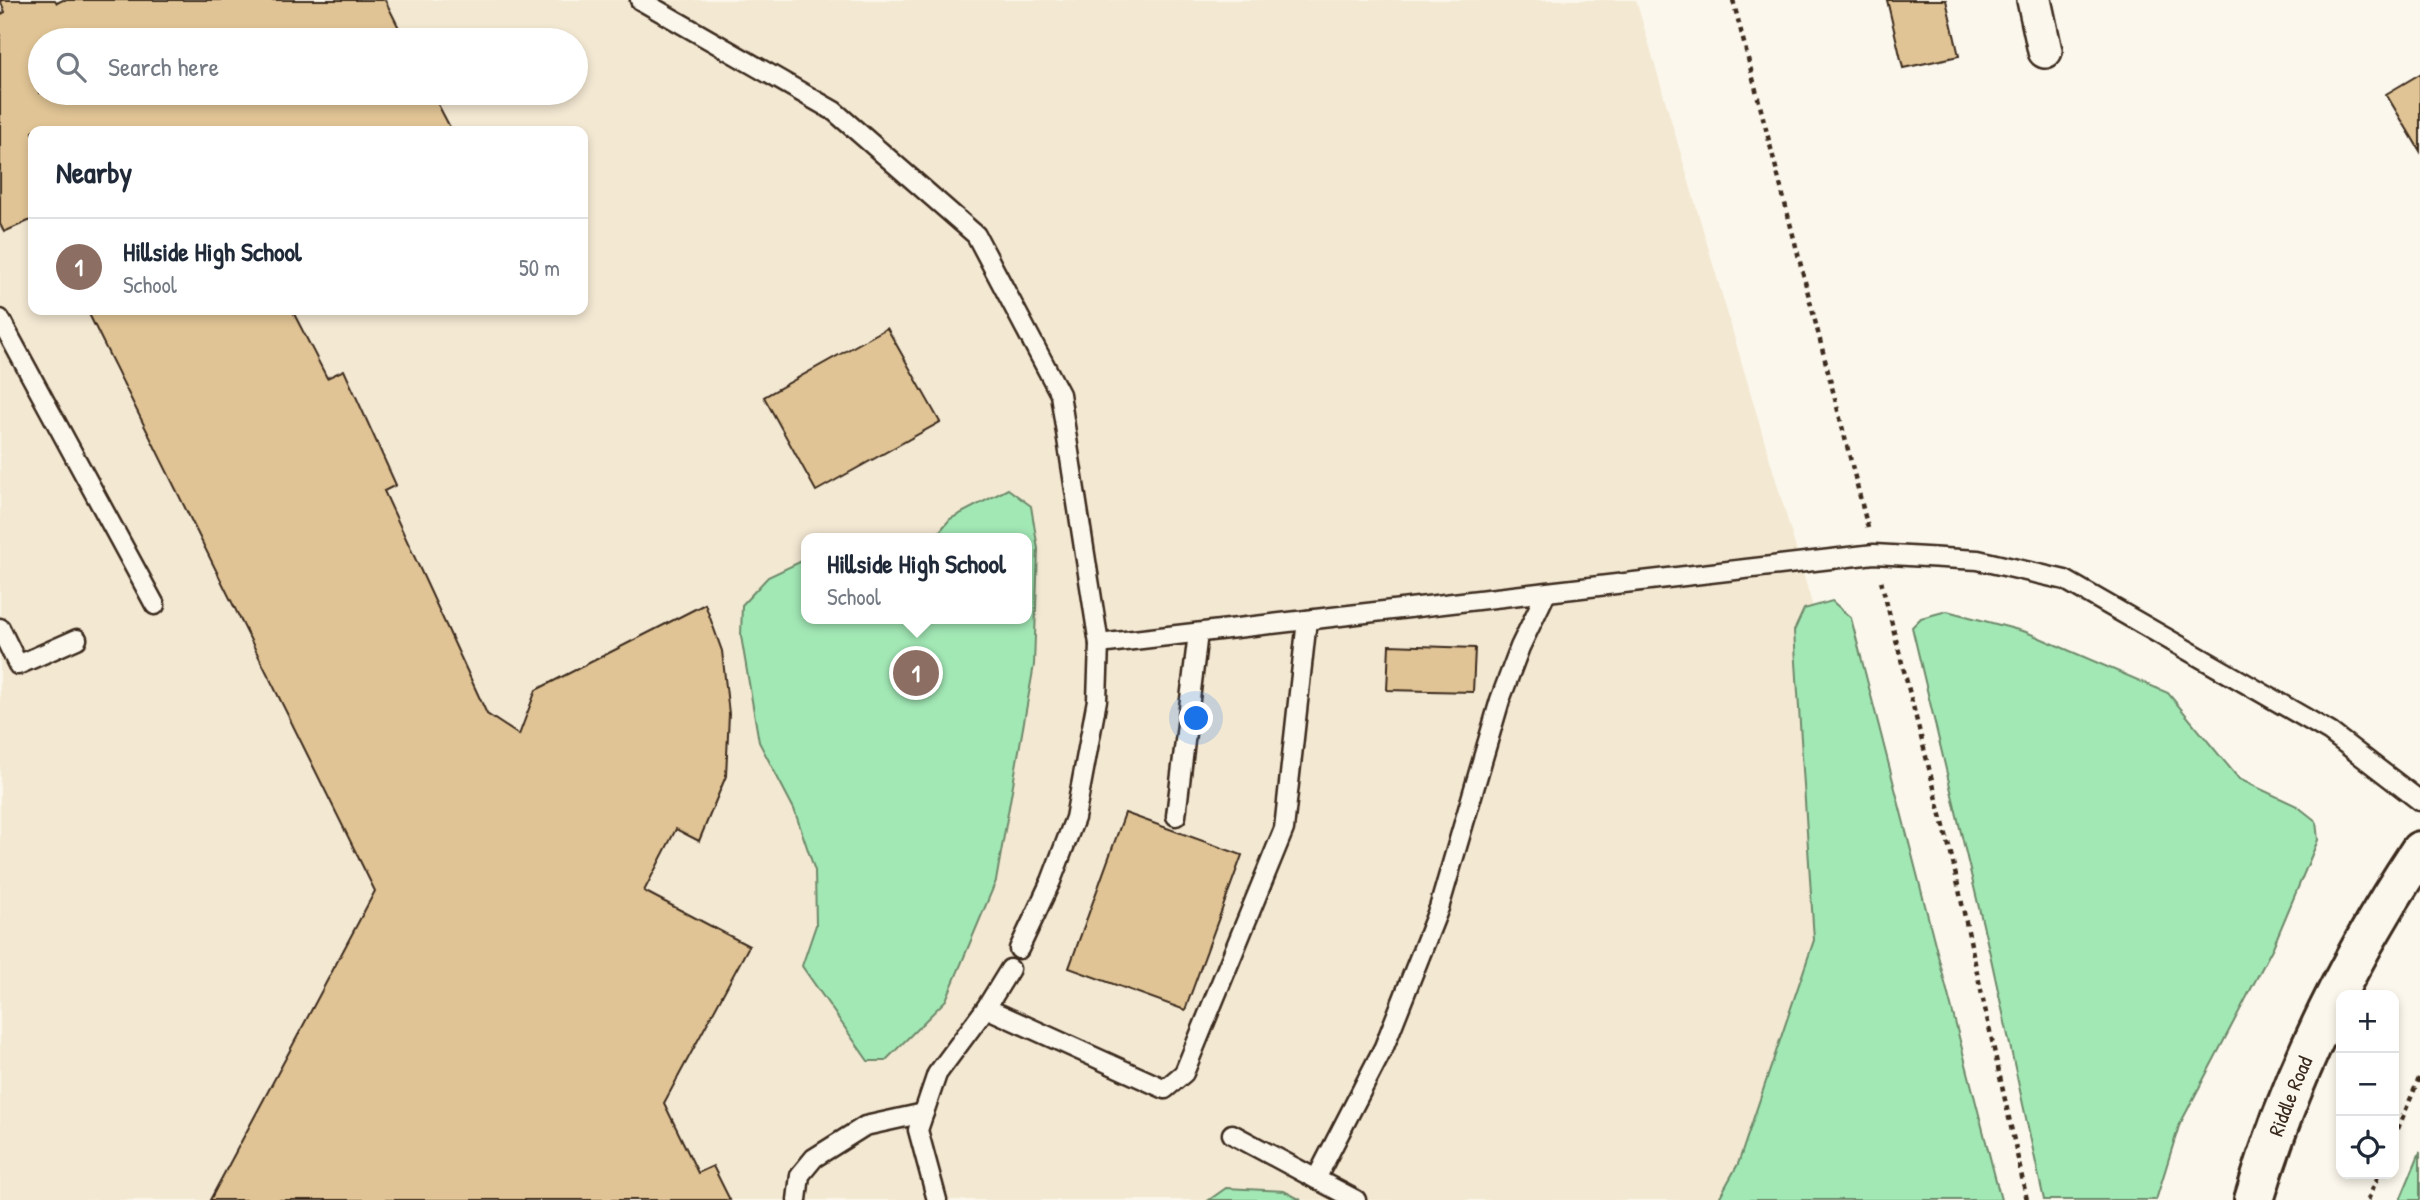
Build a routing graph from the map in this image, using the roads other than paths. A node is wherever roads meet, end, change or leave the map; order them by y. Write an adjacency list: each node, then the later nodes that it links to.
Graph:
1 (640, 0): 11 (lane)
2 (2034, 0): 3 (street)
3 (2046, 51)
4 (0, 319): 6 (lane)
5 (1546, 593): 7 (lane); 12 (lane); 20 (lane)
6 (155, 605)
7 (1307, 620): 9 (lane); 17 (lane)
8 (0, 628): 10 (lane)
9 (1198, 633): 11 (lane); 13 (lane)
10 (77, 639)
11 (1099, 644): 15 (lane)
12 (2420, 801)
13 (1176, 816)
14 (2420, 851): 24 (main road, Riddle Road)
15 (1019, 949)
16 (1010, 968): 17 (lane)
17 (986, 1008): 18 (lane)
18 (924, 1113): 21 (lane); 22 (lane)
19 (1232, 1134): 20 (lane)
20 (1316, 1179): 23 (lane)
21 (797, 1200)
22 (937, 1200)
23 (1356, 1200)
24 (2254, 1200)

